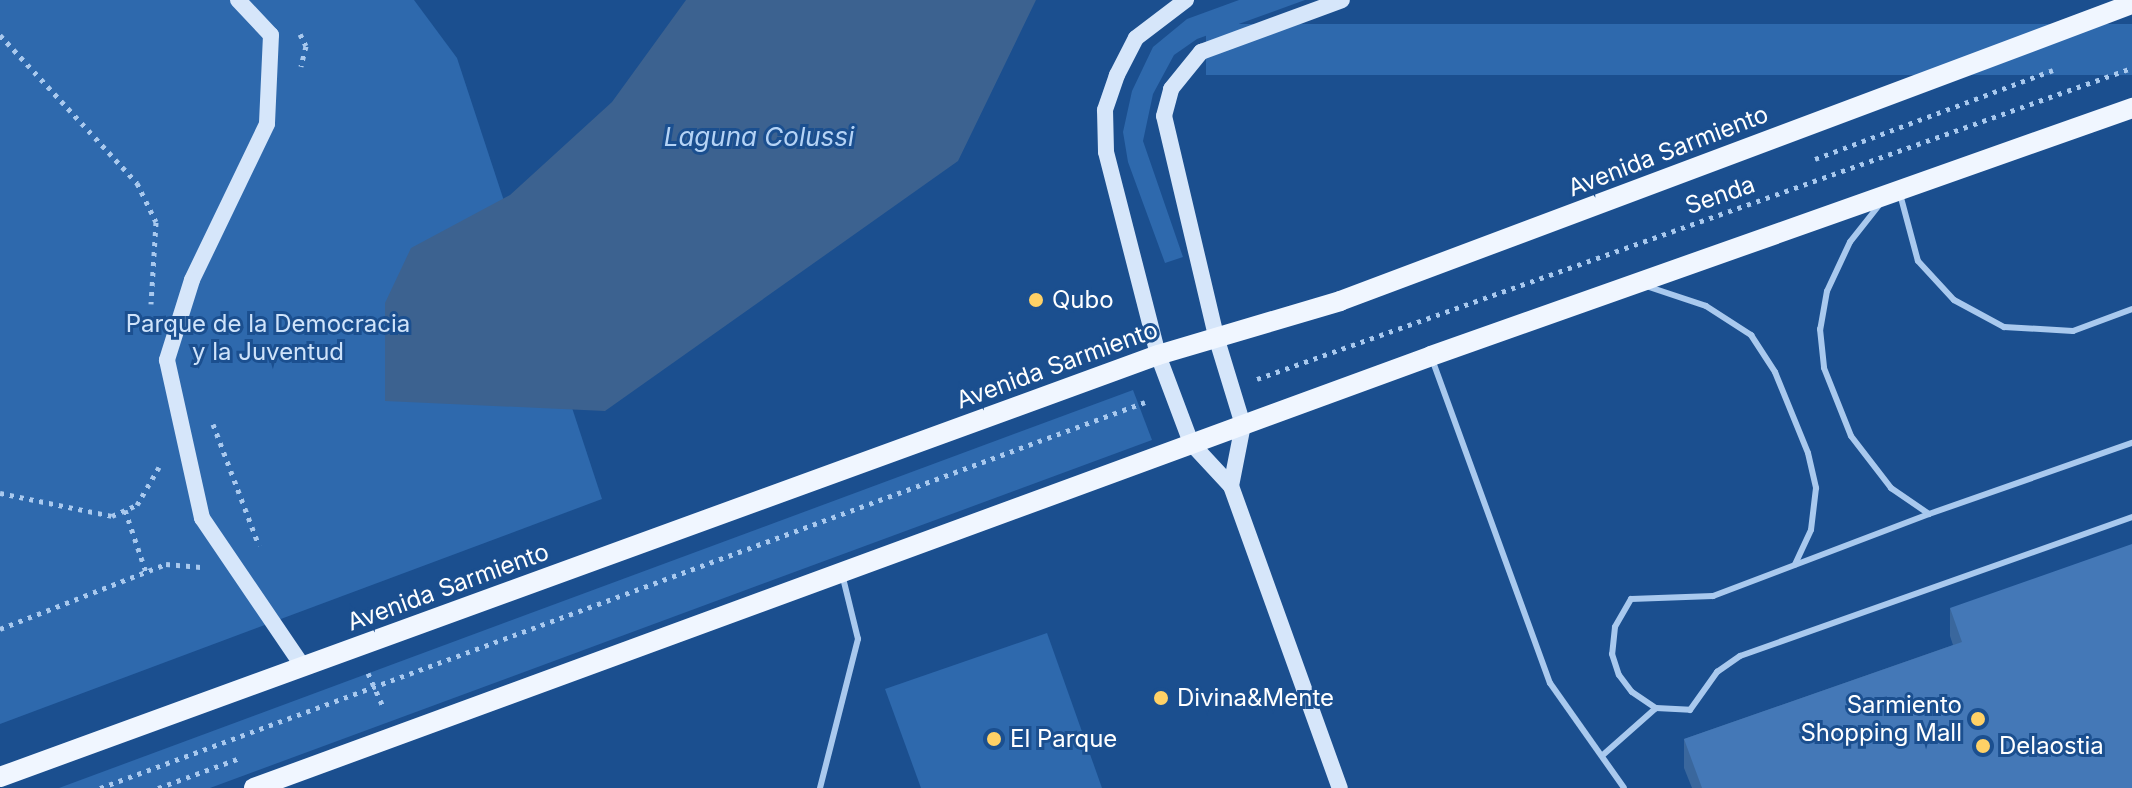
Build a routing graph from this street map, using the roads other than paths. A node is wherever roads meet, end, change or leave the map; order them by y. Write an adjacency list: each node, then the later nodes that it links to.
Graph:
1 (238, 0): 20 (street)
2 (1186, 0): 10 (street)
3 (1342, 0): 9 (street)
4 (2132, 4): 9 (main road, Avenida Sarmiento)
5 (2132, 108): 6 (main road)
6 (1893, 193): 7 (main road); 8 (lane); 16 (lane)
7 (1635, 283): 11 (main road); 18 (lane)
8 (2132, 309)
9 (1217, 340): 10 (main road, Avenida Sarmiento); 12 (street)
10 (1158, 355): 13 (street); 20 (main road, Avenida Sarmiento)
11 (1431, 356): 12 (main road); 22 (lane)
12 (1243, 425): 13 (main road); 15 (street)
13 (1191, 443): 15 (street); 19 (main road)
14 (2132, 443): 16 (lane)
15 (1231, 486): 26 (street)
16 (1929, 514): 18 (lane)
17 (2132, 517): 21 (lane)
18 (1795, 567): 21 (lane)
19 (841, 570): 24 (main road); 25 (lane)
20 (304, 668): 23 (main road, Avenida Sarmiento)
21 (1656, 708): 22 (lane)
22 (1604, 754): 27 (lane)
23 (0, 777)
24 (254, 788)
25 (820, 788)
26 (1340, 788)
27 (1624, 788)

